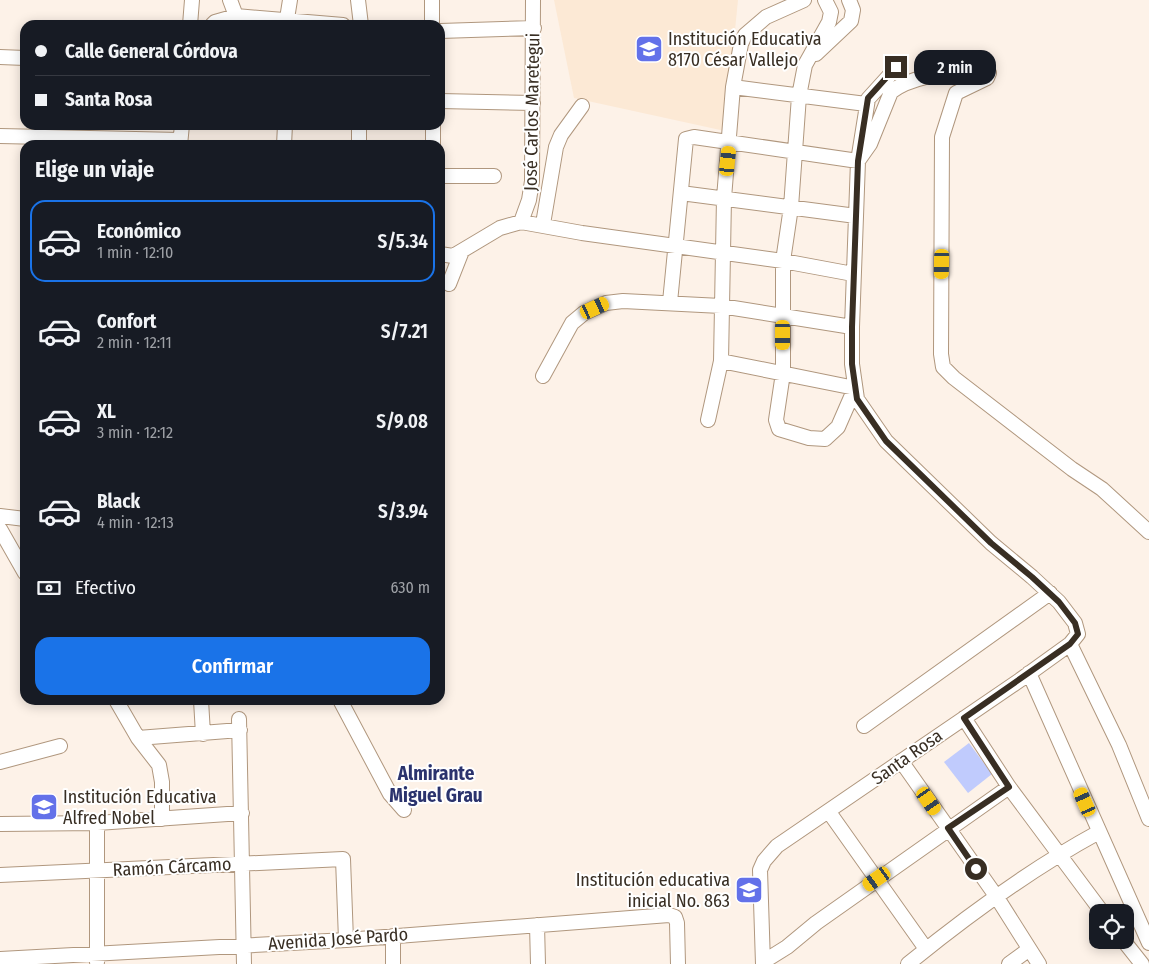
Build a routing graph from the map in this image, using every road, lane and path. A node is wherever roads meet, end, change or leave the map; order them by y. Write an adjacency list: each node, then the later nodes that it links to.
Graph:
1 (192, 0): 11 (street)
2 (230, 0): 10 (street)
3 (290, 0): 14 (street)
4 (358, 0): 15 (street)
5 (432, 0): 16 (street)
6 (533, 0): 17 (street, José Carlos Maretegui)
7 (804, 0): 23 (street)
8 (825, 0): 21 (street)
9 (849, 0): 21 (street)
10 (236, 16): 12 (street); 13 (street)
11 (190, 20)
12 (222, 20)
13 (265, 20)
14 (287, 20)
15 (360, 20)
16 (432, 20)
17 (534, 28): 18 (street); 26 (street, José Carlos Maretegui)
18 (445, 31)
19 (0, 57): 20 (street)
20 (20, 58)
21 (805, 65): 24 (street)
22 (896, 67): 27 (street)
23 (734, 87): 24 (street); 31 (street)
24 (799, 96): 27 (street); 32 (street)
25 (445, 102): 26 (street)
26 (533, 103): 40 (street, José Carlos Maretegui)
27 (866, 104): 33 (street)
28 (582, 106): 41 (street)
29 (0, 136): 30 (street)
30 (61, 140)
31 (730, 142): 32 (street); 36 (street); 37 (street)
32 (794, 150): 33 (street); 38 (street)
33 (858, 161): 39 (street); 61 (street)
34 (445, 176): 35 (street)
35 (494, 176)
36 (681, 193): 37 (street); 42 (street)
37 (724, 198): 38 (street); 44 (street)
38 (791, 207): 39 (street); 46 (street)
39 (856, 216): 47 (street)
40 (522, 222): 41 (street); 43 (street)
41 (542, 224): 42 (street)
42 (675, 247): 44 (street); 49 (street)
43 (462, 252): 45 (street); 48 (street)
44 (723, 254): 46 (street); 50 (street)
45 (445, 255)
46 (784, 261): 47 (street); 51 (street)
47 (853, 274): 52 (street)
48 (449, 284)
49 (670, 302): 50 (street); 55 (street)
50 (721, 306): 51 (street); 53 (street)
51 (783, 316): 52 (street); 54 (street)
52 (852, 327): 56 (street)
53 (722, 361): 54 (street); 57 (street)
54 (783, 373): 56 (street); 56 (street)
55 (543, 376)
56 (855, 388): 63 (street)
57 (708, 420)
58 (0, 516): 59 (street)
59 (20, 518)
60 (0, 529): 62 (street)
61 (1149, 532)
62 (20, 563)
63 (1050, 593): 64 (street); 70 (street)
64 (1070, 644): 65 (street, Santa Rosa); 81 (street)
65 (1029, 674): 69 (street, Santa Rosa); 85 (street)
66 (119, 705): 72 (street)
67 (200, 705): 71 (street)
68 (343, 705): 77 (street)
69 (964, 718): 75 (street, Santa Rosa); 76 (street)
70 (864, 726)
71 (203, 734): 72 (street); 79 (street)
72 (138, 738): 80 (street)
73 (60, 746): 74 (street)
74 (0, 762)
75 (901, 762): 78 (street, Santa Rosa); 84 (street)
76 (1009, 787): 84 (street); 86 (street)
77 (404, 810)
78 (829, 812): 90 (street); 103 (street, Santa Rosa)
79 (242, 813): 80 (street); 87 (street)
80 (162, 819): 82 (street)
81 (1149, 819)
82 (97, 823): 83 (street); 88 (street)
83 (0, 824)
84 (948, 828): 90 (street); 91 (street)
85 (1099, 832): 86 (street); 96 (street)
86 (1058, 854): 91 (street); 92 (street)
87 (243, 864): 88 (street, Ramón Cárcamo); 95 (street, Ramón Cárcamo); 97 (street)
88 (97, 871): 89 (street, Ramón Cárcamo); 102 (street)
89 (0, 875)
90 (877, 879): 98 (street); 103 (street)
91 (996, 896): 98 (street); 100 (street)
92 (1096, 904)
93 (538, 925): 94 (street, Avenida José Pardo); 106 (street); 107 (street, Avenida José Pardo)
94 (393, 936): 95 (street, Avenida José Pardo); 105 (street)
95 (346, 940): 97 (street, Avenida José Pardo)
96 (1149, 943)
97 (244, 946): 102 (street, Avenida José Pardo); 104 (street)
98 (926, 949): 108 (street)
99 (1130, 949): 111 (street)
100 (1028, 950): 109 (street); 110 (street)
101 (0, 959): 102 (street, Avenida José Pardo)
102 (97, 959)
103 (763, 963)
104 (244, 964)
105 (393, 964)
106 (538, 964)
107 (678, 964)
108 (908, 964)
109 (1009, 964)
110 (1039, 964)
111 (1142, 964)

